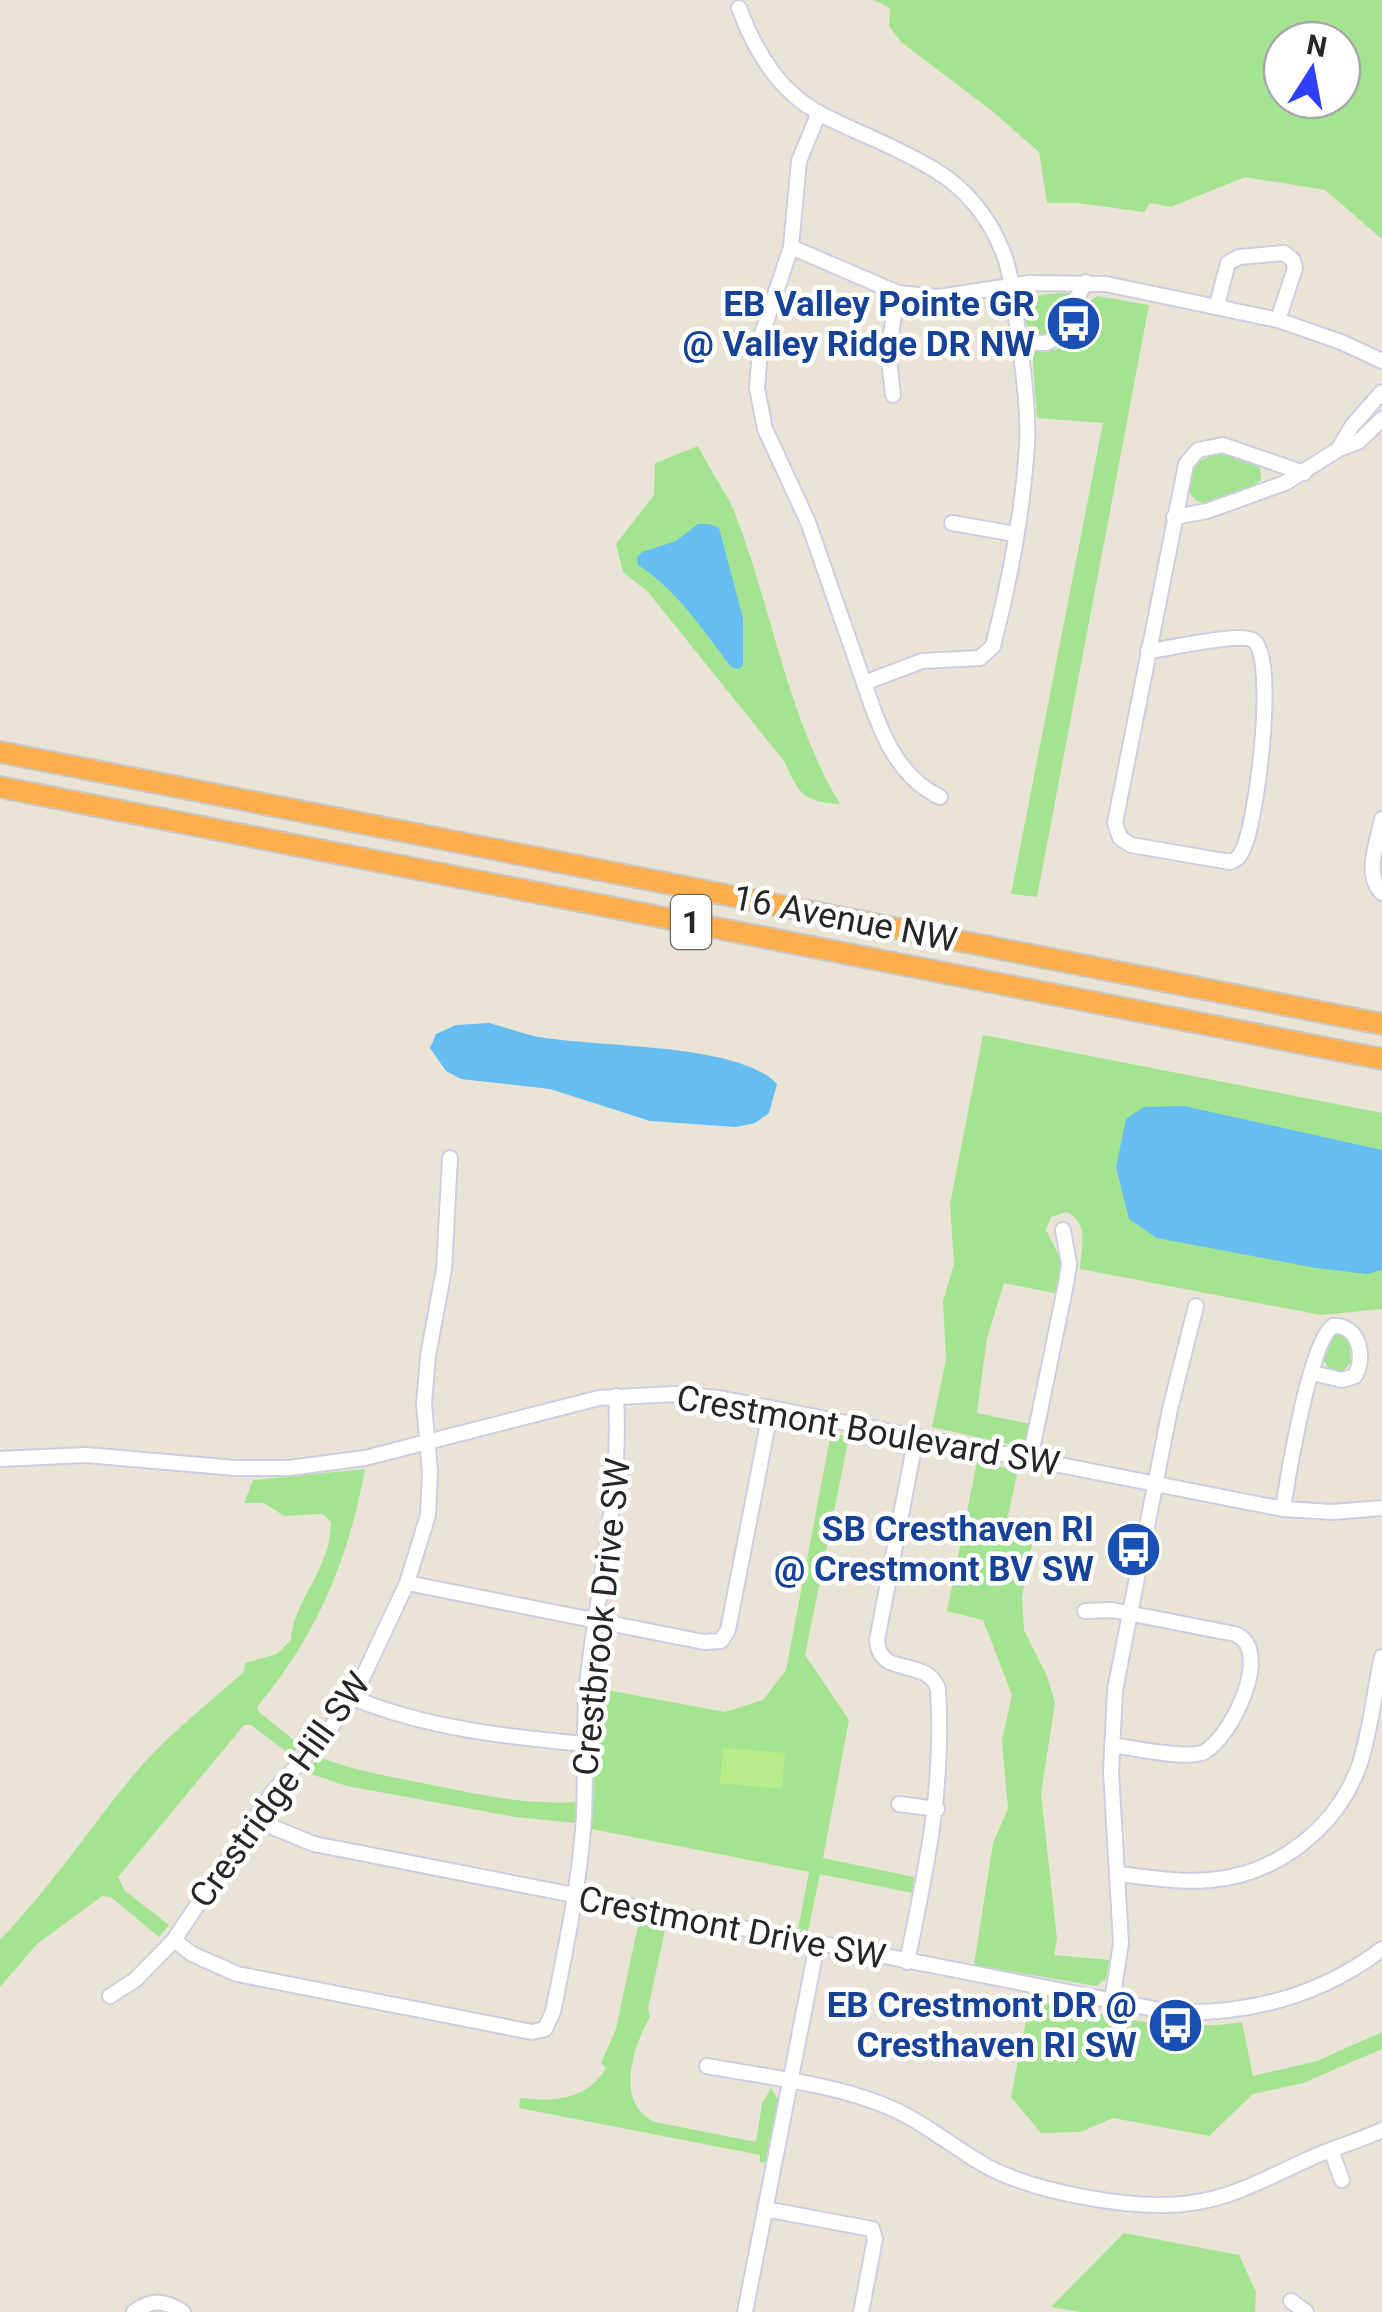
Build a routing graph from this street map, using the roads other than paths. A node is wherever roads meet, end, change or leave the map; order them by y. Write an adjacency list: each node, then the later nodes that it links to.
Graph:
1 (739, 8): 2 (street)
2 (818, 115): 3 (street); 5 (street)
3 (791, 247): 6 (street); 20 (street)
4 (1086, 282): 5 (street); 7 (street); 9 (street)
5 (1011, 284): 6 (street); 9 (street)
6 (898, 292): 12 (street)
7 (1218, 305): 8 (street); 8 (street)
8 (1278, 320): 10 (street)
9 (1019, 342): 18 (street)
10 (1382, 361)
11 (1382, 392): 14 (street)
12 (893, 395)
13 (1382, 419): 14 (street)
14 (1339, 449): 15 (street)
15 (1304, 473): 16 (street); 16 (street)
16 (1174, 517): 19 (street)
17 (952, 523): 18 (street)
18 (1015, 534): 20 (street)
19 (1148, 651): 19 (street)
20 (864, 683): 23 (street)
21 (0, 752): 26 (highway, 16 Avenue NW / 1)
22 (0, 787): 27 (highway, 16 Avenue NW / 1)
23 (940, 797)
24 (1382, 818): 25 (street)
25 (1382, 893)
26 (1382, 1024)
27 (1382, 1059)
28 (450, 1158): 35 (street, Crestridge Hill SW)
29 (1064, 1230): 37 (street)
30 (1196, 1306): 38 (street)
31 (1313, 1373): 39 (street)
32 (616, 1396): 33 (street, Crestmont Boulevard SW); 35 (street, Crestmont Boulevard SW); 44 (street, Crestbrook Drive SW)
33 (770, 1408): 34 (street, Crestmont Boulevard SW); 44 (street)
34 (916, 1437): 37 (street, Crestmont Boulevard SW); 50 (street)
35 (426, 1442): 36 (street, Crestmont Boulevard SW); 41 (street, Crestridge Hill SW)
36 (0, 1459)
37 (1030, 1460): 38 (street, Crestmont Boulevard SW)
38 (1154, 1484): 39 (street, Crestmont Boulevard SW); 43 (street)
39 (1283, 1508): 40 (street, Crestmont Boulevard SW)
40 (1382, 1508)
41 (407, 1583): 44 (street); 46 (street, Crestridge Hill SW)
42 (1086, 1611): 43 (street)
43 (1129, 1613): 48 (street); 48 (street)
44 (594, 1622): 47 (street, Crestbrook Drive SW)
45 (1382, 1657): 52 (street)
46 (353, 1698): 47 (street); 51 (street, Crestridge Hill SW)
47 (585, 1744): 53 (street, Crestbrook Drive SW)
48 (1112, 1745): 52 (street)
49 (899, 1804): 50 (street)
50 (937, 1808): 57 (street)
51 (253, 1819): 53 (street, Crestmont Drive SW); 54 (street, Crestridge Hill SW)
52 (1117, 1874): 59 (street)
53 (575, 1897): 54 (street, Crestbrook Drive SW); 55 (street, Crestmont Drive SW)
54 (174, 1940): 58 (street, Crestridge Hill SW)
55 (818, 1945): 57 (street, Crestmont Drive SW); 61 (street)
56 (1382, 1948): 59 (street, Crestmont Drive SW)
57 (907, 1962): 59 (street, Crestmont Drive SW)
58 (110, 1996)
59 (1112, 2002)
60 (708, 2066): 61 (street)
61 (790, 2082): 63 (street); 65 (street)
62 (1382, 2130): 63 (street)
63 (1331, 2150): 64 (street)
64 (1342, 2180)
65 (765, 2209): 69 (street); 70 (street)
66 (1291, 2301): 71 (street)
67 (134, 2312): 68 (street)
68 (183, 2312)
69 (745, 2312)
70 (861, 2312)
71 (1306, 2312)

